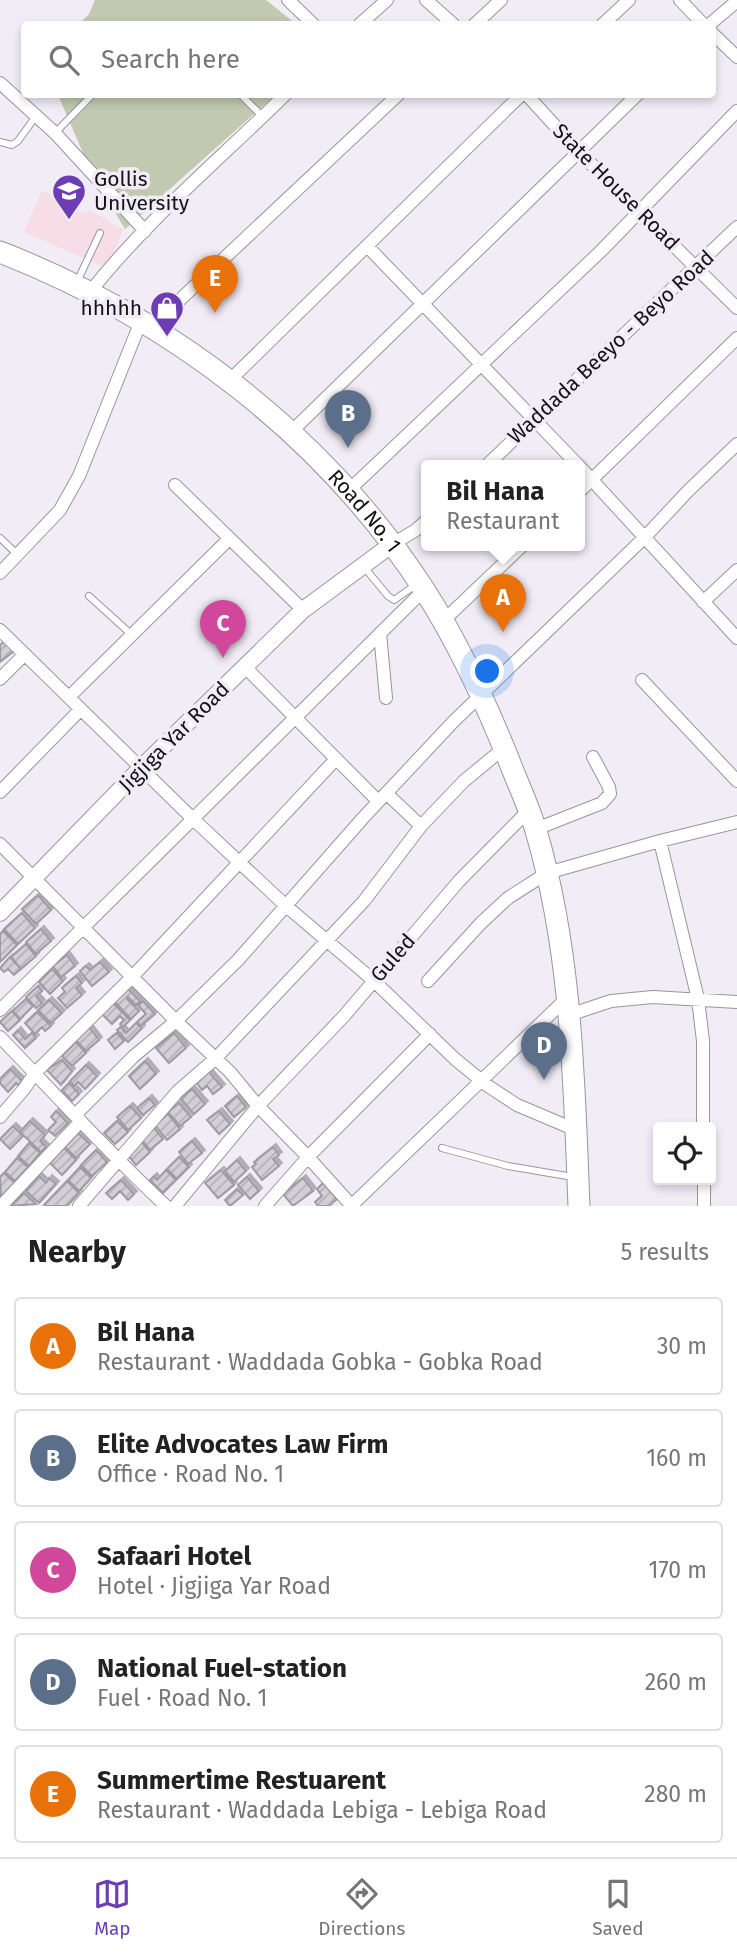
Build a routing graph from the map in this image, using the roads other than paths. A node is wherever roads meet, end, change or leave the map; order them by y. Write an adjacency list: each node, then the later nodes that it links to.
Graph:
1 (288, 0): 8 (street)
2 (387, 0): 9 (street)
3 (426, 0): 10 (street)
4 (501, 0): 11 (street)
5 (629, 0): 12 (street)
6 (680, 0): 13 (street)
7 (737, 1): 14 (street)
8 (310, 21)
9 (363, 21)
10 (450, 21)
11 (478, 21)
12 (606, 21)
13 (701, 21)
14 (714, 21)
15 (716, 37): 16 (street)
16 (737, 57)
17 (0, 83): 26 (street)
18 (89, 98): 28 (lane)
19 (244, 98): 27 (lane)
20 (282, 98): 27 (street)
21 (395, 98): 41 (street)
22 (520, 98): 35 (street)
23 (528, 98): 30 (street, State House Road)
24 (634, 98): 30 (street)
25 (737, 110): 31 (street)
26 (37, 115): 28 (street); 29 (lane)
27 (263, 117): 33 (street)
28 (55, 133): 33 (street)
29 (0, 142)
30 (579, 152): 31 (street, State House Road); 39 (street)
31 (639, 210): 37 (street, State House Road); 43 (street)
32 (737, 228): 37 (street, Waddada Beeyo - Beyo Road)
33 (145, 231): 38 (street)
34 (100, 233): 38 (lane)
35 (367, 246): 39 (street); 44 (street)
36 (0, 252): 38 (highway, Road No. 1)
37 (696, 267): 40 (street, State House Road); 45 (street, Waddada Beeyo - Beyo Road)
38 (83, 289): 41 (highway, Road No. 1)
39 (423, 304): 43 (street); 46 (street)
40 (737, 308)
41 (146, 323): 44 (highway, Road No. 1); 61 (street)
42 (737, 338): 51 (street)
43 (481, 364): 45 (street); 54 (street)
44 (229, 381): 46 (highway, Road No. 1)
45 (534, 421): 48 (street, Waddada Beeyo - Beyo Road); 49 (street)
46 (292, 431): 54 (highway, Road No. 1)
47 (737, 444): 56 (street)
48 (492, 460)
49 (574, 460)
50 (585, 471): 51 (street)
51 (593, 479): 53 (street); 56 (street)
52 (175, 485): 58 (street)
53 (585, 486)
54 (348, 491): 59 (highway, Road No. 1)
55 (421, 526): 59 (street)
56 (645, 537): 67 (street); 78 (street)
57 (0, 538): 61 (lane)
58 (229, 539): 68 (street); 72 (street)
59 (391, 545): 62 (street, Jigjiga Yar Road); 65 (highway, Road No. 1)
60 (517, 551): 69 (street)
61 (17, 554): 64 (street)
62 (363, 565): 65 (lane); 68 (street, Jigjiga Yar Road)
63 (737, 570): 67 (street)
64 (0, 573)
65 (421, 586): 69 (highway, Road No. 1); 71 (street)
66 (89, 596): 72 (lane)
67 (703, 603): 73 (street)
68 (303, 610): 75 (street, Jigjiga Yar Road)
69 (443, 621): 78 (highway, Road No. 1)
70 (0, 630): 74 (street)
71 (380, 633): 80 (street); 82 (street)
72 (132, 635): 79 (street)
73 (737, 638)
74 (25, 654): 76 (street); 79 (street)
75 (245, 667): 82 (street); 86 (street, Jigjiga Yar Road)
76 (0, 679)
77 (642, 680): 87 (street)
78 (482, 696): 83 (highway, Road No. 1); 89 (street)
79 (69, 697): 81 (street)
80 (386, 698)
81 (80, 710): 86 (street); 88 (street)
82 (295, 718): 85 (street); 90 (street)
83 (504, 748): 91 (highway, Road No. 1); 93 (street)
84 (593, 757): 91 (street)
85 (335, 759): 89 (street); 96 (street)
86 (142, 768): 90 (street); 98 (street, Jigjiga Yar Road)
87 (737, 781)
88 (0, 792)
89 (382, 797): 93 (street); 99 (street)
90 (192, 818): 96 (street); 101 (street)
91 (532, 820): 97 (highway, Road No. 1); 104 (street, Guled)
92 (737, 822): 94 (street)
93 (421, 826): 102 (street)
94 (660, 841): 97 (street); 106 (street)
95 (0, 844): 98 (street)
96 (240, 862): 99 (street); 103 (street)
97 (547, 873): 105 (street); 108 (highway, Road No. 1)
98 (34, 877): 100 (street, Jigjiga Yar Road); 101 (street)
99 (285, 905): 102 (street); 110 (street)
100 (0, 913)
101 (82, 927): 103 (street); 109 (street)
102 (327, 941): 104 (street); 113 (street)
103 (133, 976): 110 (street); 114 (street)
104 (373, 980): 111 (street); 116 (street, Guled)
105 (428, 981)
106 (698, 999): 107 (street); 108 (street); 119 (street)
107 (737, 1002)
108 (569, 1006): 115 (street); 120 (highway, Road No. 1)
109 (0, 1010)
110 (176, 1021): 113 (street); 118 (street)
111 (430, 1034): 115 (street); 122 (street)
112 (0, 1037): 114 (street)
113 (216, 1058): 116 (street); 123 (street)
114 (35, 1073): 117 (street); 118 (street)
115 (480, 1079): 120 (street); 131 (street)
116 (258, 1106): 122 (street); 129 (street, Guled)
117 (0, 1117)
118 (78, 1117): 123 (street); 126 (street)
119 (703, 1122)
120 (576, 1130): 124 (highway, Road No. 1)
121 (442, 1148): 124 (lane)
122 (308, 1157): 130 (street); 131 (street)
123 (117, 1160): 127 (street); 128 (street)
124 (578, 1178): 132 (highway, Road No. 1)
125 (704, 1185): 133 (street)
126 (1, 1206)
127 (79, 1206)
128 (166, 1206)
129 (175, 1206)
130 (265, 1206)
131 (352, 1206)
132 (579, 1206)
133 (704, 1206)

